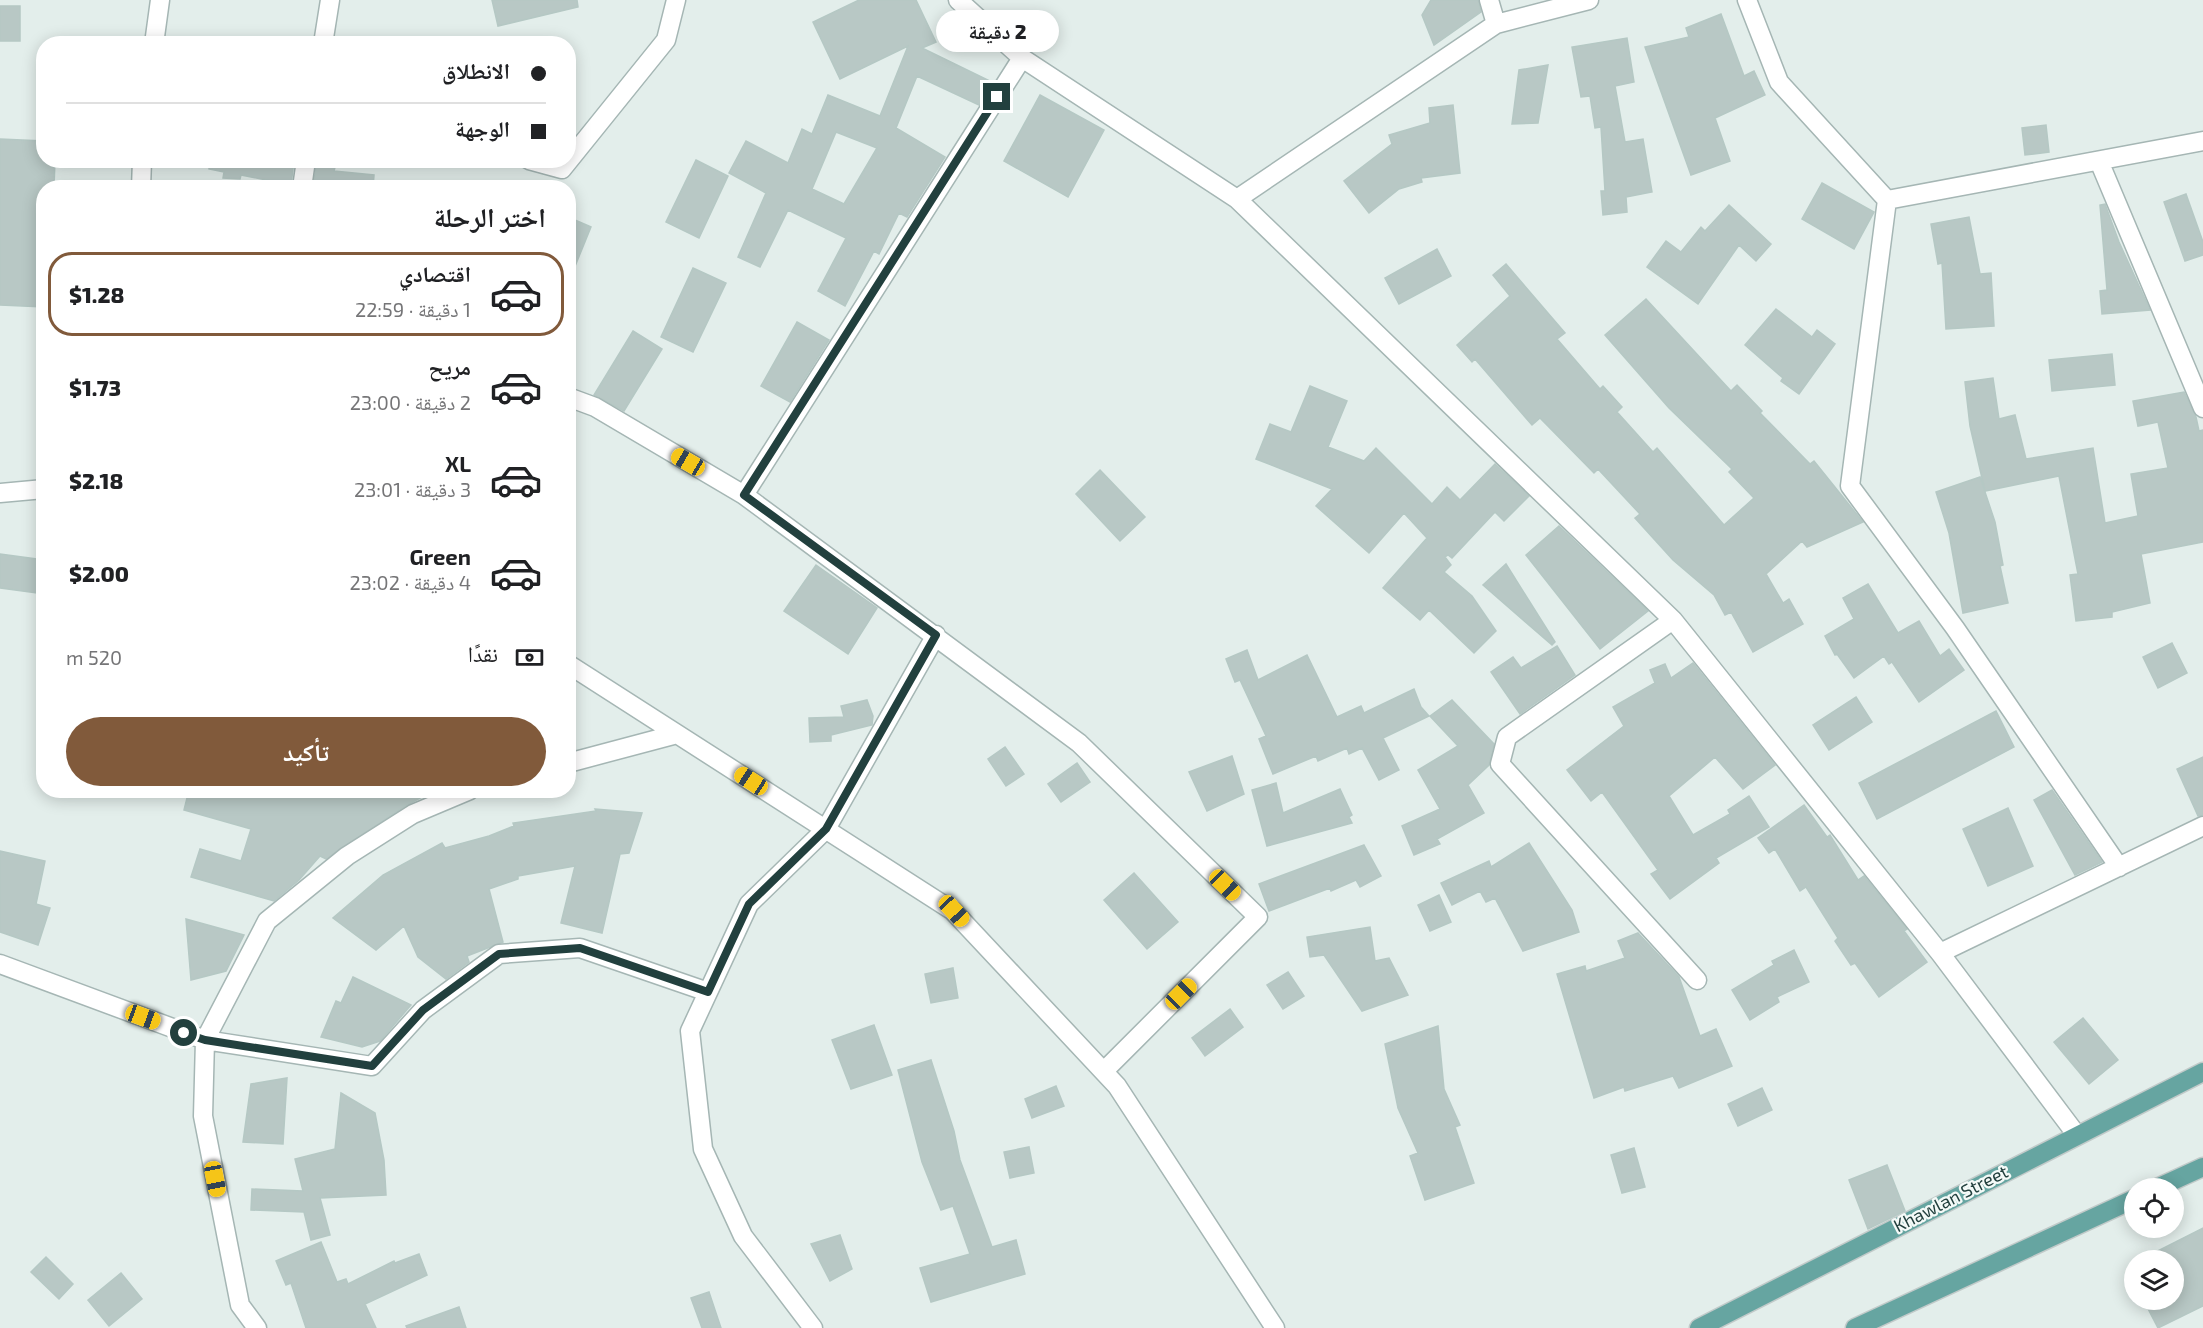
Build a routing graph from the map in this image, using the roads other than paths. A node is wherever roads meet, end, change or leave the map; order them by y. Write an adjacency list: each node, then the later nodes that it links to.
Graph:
1 (160, 0): 9 (street)
2 (330, 0): 10 (street)
3 (676, 0): 13 (street)
4 (958, 0): 11 (street)
5 (1489, 0): 8 (street)
6 (1589, 0): 8 (street)
7 (1747, 0): 16 (street)
8 (1496, 24): 15 (street)
9 (155, 36)
10 (324, 36)
11 (1022, 58): 15 (street); 21 (street)
12 (2203, 141): 14 (street)
13 (576, 152)
14 (2099, 161): 16 (street); 18 (street)
15 (1237, 199): 22 (street)
16 (1887, 200): 30 (street)
17 (576, 400): 21 (street)
18 (2203, 408)
19 (36, 490): 20 (street)
20 (0, 493)
21 (744, 495): 23 (street)
22 (1673, 620): 31 (street); 33 (street)
23 (936, 635): 29 (street); 36 (street)
24 (576, 669): 25 (street)
25 (677, 734): 26 (street); 29 (street)
26 (576, 761)
27 (451, 798): 35 (street)
28 (2203, 826): 30 (street)
29 (826, 829): 34 (street); 36 (street)
30 (2119, 867): 31 (street)
31 (1940, 953): 38 (street)
32 (0, 964): 35 (street)
33 (1697, 980)
34 (708, 992): 35 (street); 44 (street)
35 (205, 1040): 43 (street)
36 (1104, 1071): 45 (street)
37 (2203, 1072): 38 (main road, Khawlan Street)
38 (2076, 1134): 42 (main road, Khawlan Street)
39 (2203, 1167): 40 (main road)
40 (2179, 1178)
41 (2124, 1203): 47 (main road)
42 (1725, 1322): 46 (main road, Khawlan Street)
43 (257, 1328)
44 (813, 1328)
45 (1275, 1328)
46 (1699, 1328)
47 (1855, 1328)

